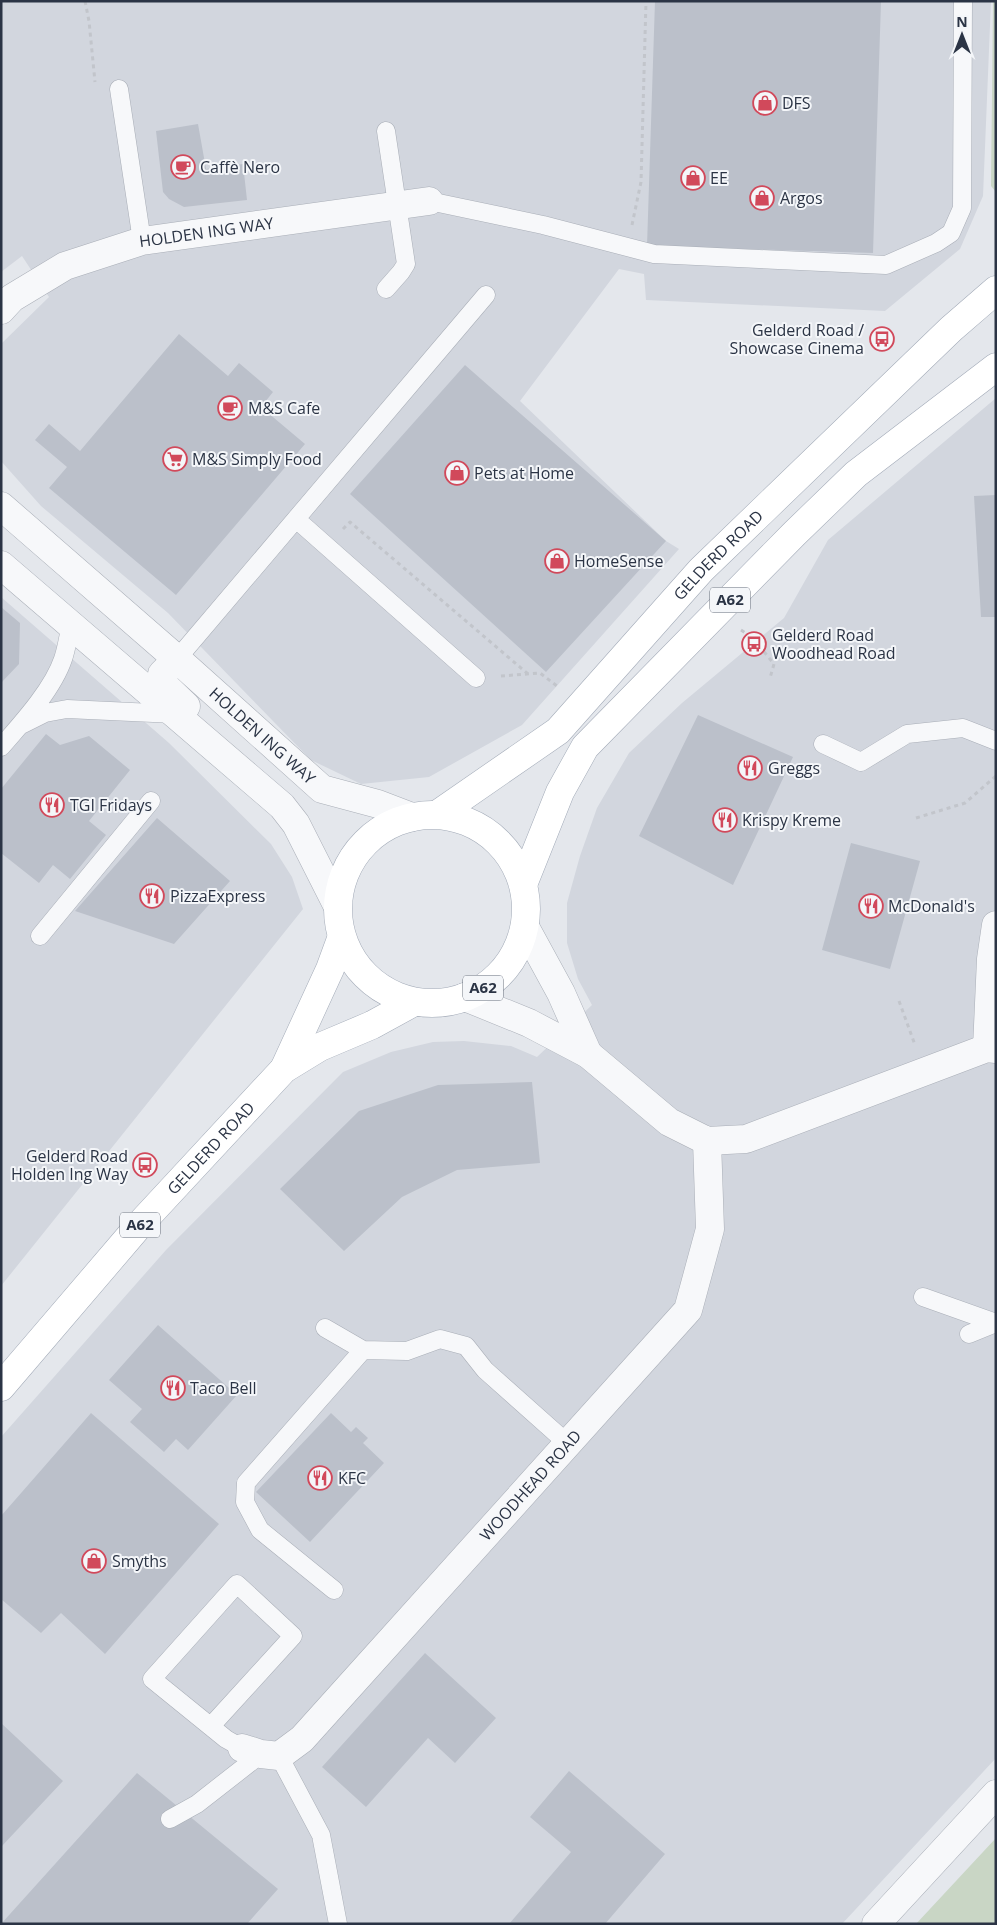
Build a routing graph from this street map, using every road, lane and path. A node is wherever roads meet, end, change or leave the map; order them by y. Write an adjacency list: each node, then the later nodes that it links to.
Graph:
1 (85, 1): 4 (path)
2 (646, 1): 10 (path)
3 (963, 1): 10 (lane)
4 (95, 84)
5 (119, 89): 9 (lane)
6 (386, 131): 8 (lane)
7 (429, 201): 8 (street, HOLDEN ING WAY); 10 (lane)
8 (398, 205): 9 (street, HOLDEN ING WAY); 11 (lane)
9 (142, 241): 14 (street, HOLDEN ING WAY)
10 (628, 247)
11 (386, 289)
12 (996, 290): 35 (main road, GELDERD ROAD / A62)
13 (486, 295): 17 (lane)
14 (1, 310)
15 (996, 367): 20 (main road, GELDERD ROAD / A62)
16 (1, 506): 22 (street, HOLDEN ING WAY)
17 (296, 519): 18 (lane); 22 (lane)
18 (326, 545): 24 (path); 25 (lane)
19 (1, 565): 21 (street)
20 (717, 613): 26 (path); 37 (main road, GELDERD ROAD / A62)
21 (71, 625): 27 (street); 28 (lane)
22 (177, 659): 29 (street, HOLDEN ING WAY); 35 (street, HOLDEN ING WAY)
23 (540, 672): 24 (path)
24 (528, 674): 25 (path)
25 (476, 678)
26 (770, 678)
27 (175, 714): 28 (lane); 29 (street)
28 (24, 721): 32 (lane)
29 (197, 733): 38 (street)
30 (996, 741): 31 (lane)
31 (823, 744)
32 (1, 748)
33 (996, 776): 36 (path)
34 (152, 801): 41 (lane)
35 (425, 815): 37 (main road, GELDERD ROAD / A62); 38 (main road, GELDERD ROAD / A62)
36 (916, 818)
37 (524, 882): 40 (main road, GELDERD ROAD / A62)
38 (336, 903): 42 (main road, GELDERD ROAD / A62)
39 (996, 925): 46 (street)
40 (525, 927): 43 (main road, GELDERD ROAD / A62); 47 (street)
41 (40, 936)
42 (341, 939): 45 (main road, GELDERD ROAD / A62); 48 (main road, GELDERD ROAD / A62)
43 (465, 997): 45 (main road, GELDERD ROAD / A62); 47 (street)
44 (899, 1001): 49 (path)
45 (414, 1002): 48 (main road, GELDERD ROAD / A62)
46 (992, 1049): 49 (street)
47 (588, 1054): 50 (street)
48 (284, 1069): 56 (main road, GELDERD ROAD / A62)
49 (924, 1072): 50 (street)
50 (707, 1140): 57 (street, WOODHEAD ROAD)
51 (923, 1296): 52 (lane)
52 (996, 1323): 54 (lane)
53 (325, 1328): 55 (lane)
54 (969, 1334)
55 (363, 1350): 57 (lane); 58 (lane)
56 (1, 1388)
57 (568, 1443): 60 (street, WOODHEAD ROAD)
58 (334, 1590)
59 (211, 1726): 59 (lane); 60 (lane)
60 (261, 1753): 62 (lane); 63 (lane)
61 (996, 1794): 64 (street)
62 (170, 1819)
63 (338, 1924)
64 (876, 1924)

